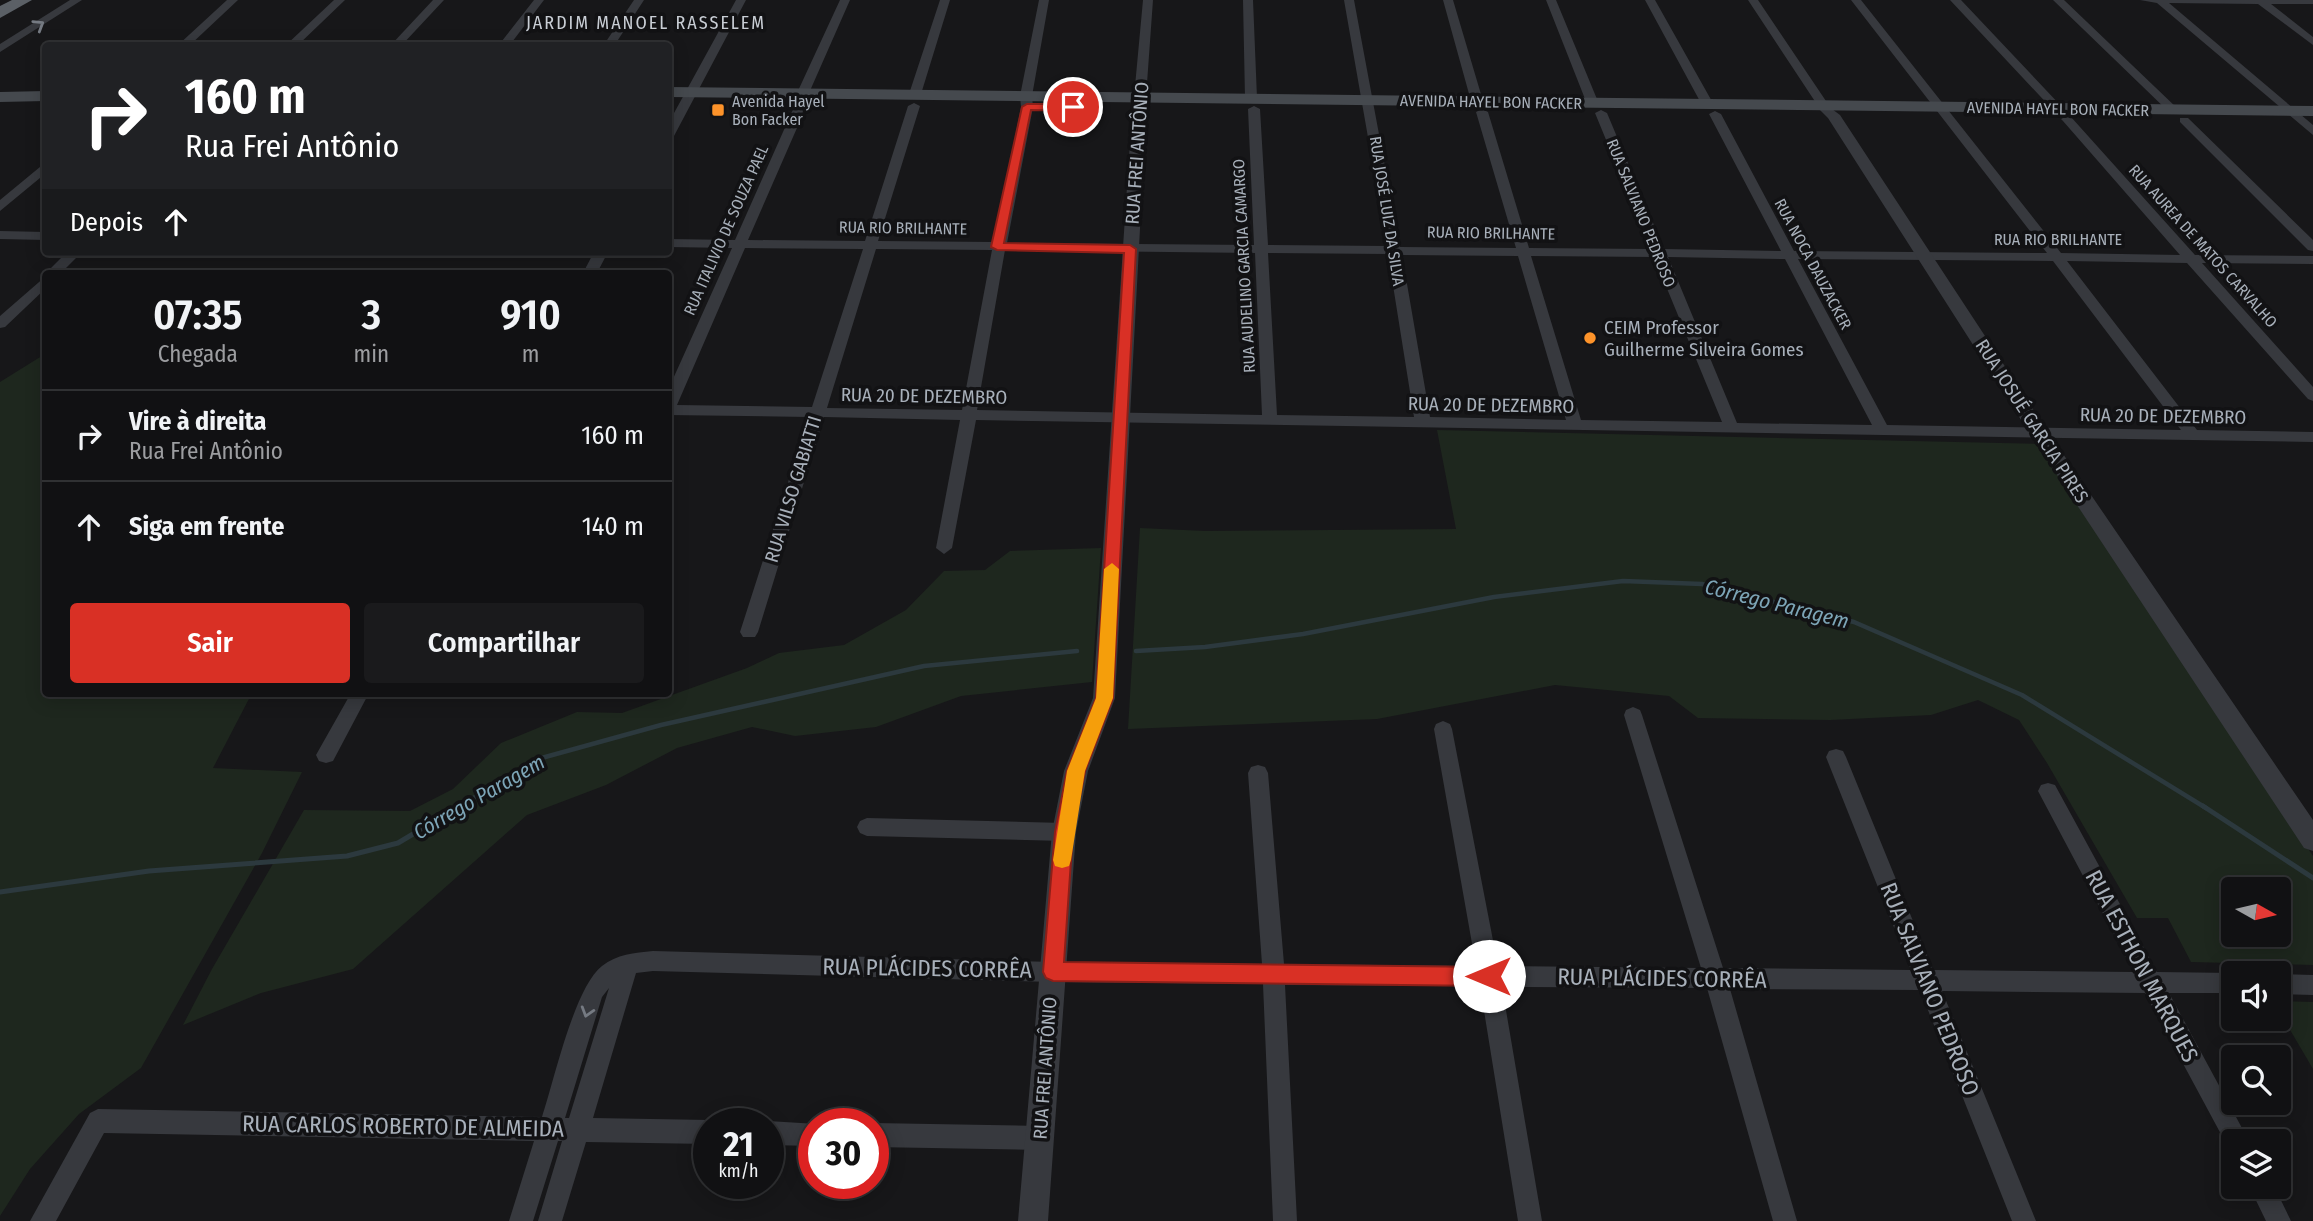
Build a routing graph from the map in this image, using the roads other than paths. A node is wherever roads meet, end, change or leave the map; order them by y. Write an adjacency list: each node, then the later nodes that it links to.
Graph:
1 (77, 0): 33 (street, one-way to 1)
2 (233, 0): 27 (street)
3 (340, 0): 28 (street)
4 (439, 0): 29 (street)
5 (539, 0): 30 (street)
6 (639, 0): 31 (street)
7 (741, 0): 38 (street)
8 (845, 0): 39 (street, RUA ITALIVIO DE SOUZA PAEL)
9 (945, 0): 40 (street, RUA VILSO GABIATTI)
10 (1044, 0): 41 (street)
11 (1148, 0): 43 (street, RUA FREI ANTÔNIO)
12 (1248, 0): 44 (street, RUA AUDELINO GARCIA CAMARGO)
13 (1349, 0): 45 (street, RUA JOSÉ LUIZ DA SILVA)
14 (1448, 0): 46 (street)
15 (1551, 0): 47 (street, RUA SALVIANO PEDROSO)
16 (1650, 0): 48 (street, RUA NOCA DAUZACKER)
17 (1754, 0): 49 (street, RUA JOSUÉ GARCIA PIRES)
18 (1856, 0): 50 (street)
19 (1955, 0): 51 (street, RUA AUREA DE MATOS CARVALHO)
20 (2058, 0): 52 (street)
21 (2145, 0): 22 (street)
22 (2159, 0): 23 (street); 53 (street)
23 (2260, 0): 25 (street); 32 (street)
24 (23, 1): 26 (highway)
25 (2313, 1)
26 (0, 15)
27 (186, 42)
28 (294, 42)
29 (399, 42)
30 (506, 42)
31 (611, 42)
32 (2313, 42)
33 (0, 49)
34 (42, 87): 36 (main road)
35 (672, 93): 38 (main road, AVENIDA HAYEL BON FACKER)
36 (3, 96): 37 (main road)
37 (42, 96)
38 (690, 98): 39 (main road, AVENIDA HAYEL BON FACKER); 42 (main road, AVENIDA HAYEL BON FACKER); 54 (street)
39 (802, 99): 40 (main road, AVENIDA HAYEL BON FACKER); 60 (street, RUA ITALIVIO DE SOUZA PAEL)
40 (914, 100): 41 (main road, AVENIDA HAYEL BON FACKER); 61 (street, RUA VILSO GABIATTI)
41 (1026, 101): 43 (main road, AVENIDA HAYEL BON FACKER); 62 (street)
42 (672, 102)
43 (1141, 103): 44 (main road, AVENIDA HAYEL BON FACKER); 64 (street, RUA FREI ANTÔNIO)
44 (1252, 104): 45 (main road, AVENIDA HAYEL BON FACKER); 66 (street, RUA AUDELINO GARCIA CAMARGO)
45 (1369, 105): 46 (main road, AVENIDA HAYEL BON FACKER); 65 (street, RUA JOSÉ LUIZ DA SILVA)
46 (1480, 106): 47 (main road, AVENIDA HAYEL BON FACKER); 67 (street)
47 (1597, 108): 48 (main road, AVENIDA HAYEL BON FACKER); 68 (street, RUA SALVIANO PEDROSO)
48 (1712, 109): 49 (main road, AVENIDA HAYEL BON FACKER); 69 (street, RUA NOCA DAUZACKER)
49 (1828, 111): 50 (main road, AVENIDA HAYEL BON FACKER); 71 (street, RUA JOSUÉ GARCIA PIRES)
50 (1945, 113): 51 (main road, AVENIDA HAYEL BON FACKER); 72 (street)
51 (2062, 114): 52 (main road, AVENIDA HAYEL BON FACKER); 73 (street, RUA AUREA DE MATOS CARVALHO)
52 (2179, 115): 53 (main road, AVENIDA HAYEL BON FACKER); 63 (street)
53 (2306, 119)
54 (672, 129)
55 (42, 170): 56 (street)
56 (0, 207)
57 (0, 235): 58 (street)
58 (42, 236)
59 (672, 243): 60 (street, RUA RIO BRILHANTE)
60 (738, 244): 61 (street, RUA RIO BRILHANTE); 79 (street, RUA ITALIVIO DE SOUZA PAEL)
61 (869, 246): 62 (street, RUA RIO BRILHANTE); 81 (street, RUA VILSO GABIATTI)
62 (997, 247): 64 (street, RUA RIO BRILHANTE); 82 (street)
63 (2313, 247)
64 (1130, 249): 66 (street, RUA RIO BRILHANTE); 83 (street, RUA FREI ANTÔNIO)
65 (1393, 249): 66 (street, RUA RIO BRILHANTE); 67 (street, RUA RIO BRILHANTE); 85 (street, RUA JOSÉ LUIZ DA SILVA)
66 (1261, 250): 84 (street, RUA AUDELINO GARCIA CAMARGO)
67 (1524, 251): 68 (street, RUA RIO BRILHANTE); 86 (street)
68 (1657, 253): 69 (street, RUA RIO BRILHANTE); 87 (street, RUA SALVIANO PEDROSO)
69 (1788, 255): 71 (street, RUA RIO BRILHANTE); 88 (street, RUA NOCA DAUZACKER)
70 (71, 256): 75 (street)
71 (1924, 256): 72 (street, RUA RIO BRILHANTE); 89 (street, RUA JOSUÉ GARCIA PIRES)
72 (2056, 257): 73 (street, RUA RIO BRILHANTE); 90 (street)
73 (2189, 257): 74 (street, RUA RIO BRILHANTE); 78 (street, RUA AUREA DE MATOS CARVALHO)
74 (2313, 260)
75 (56, 270)
76 (42, 284): 77 (street)
77 (0, 324)
78 (2313, 396)
79 (672, 400)
80 (672, 409): 81 (street, RUA 20 DE DEZEMBRO)
81 (817, 413): 82 (street, RUA 20 DE DEZEMBRO); 93 (street, RUA VILSO GABIATTI)
82 (970, 416): 83 (street, RUA 20 DE DEZEMBRO); 92 (street)
83 (1120, 418): 84 (street, RUA 20 DE DEZEMBRO); 102 (street, RUA FREI ANTÔNIO)
84 (1270, 421): 85 (street, RUA 20 DE DEZEMBRO)
85 (1423, 423): 86 (street, RUA 20 DE DEZEMBRO)
86 (1575, 426): 87 (street, RUA 20 DE DEZEMBRO)
87 (1732, 428): 88 (street, RUA 20 DE DEZEMBRO)
88 (1882, 430): 89 (street, RUA 20 DE DEZEMBRO)
89 (2039, 433): 90 (street, RUA 20 DE DEZEMBRO); 103 (street, RUA JOSUÉ GARCIA PIRES)
90 (2193, 435): 91 (street, RUA 20 DE DEZEMBRO)
91 (2313, 437)
92 (944, 548)
93 (749, 632)
94 (358, 697): 97 (street)
95 (1633, 715): 108 (street)
96 (1443, 729): 107 (street)
97 (326, 755)
98 (1836, 757): 109 (street, RUA SALVIANO PEDROSO)
99 (1258, 773): 106 (street)
100 (2048, 791): 110 (street, RUA ESTHON MARQUES)
101 (867, 827): 102 (street)
102 (1064, 832): 105 (street, RUA FREI ANTÔNIO)
103 (2313, 840)
104 (628, 963): 105 (street, RUA PLÁCIDES CORRÊA); 114 (street, one-way to 114); 115 (street)
105 (1053, 972): 106 (street, RUA PLÁCIDES CORRÊA); 119 (street, RUA FREI ANTÔNIO)
106 (1274, 974): 107 (street, RUA PLÁCIDES CORRÊA); 125 (street)
107 (1489, 976): 108 (street, RUA PLÁCIDES CORRÊA); 126 (street)
108 (1716, 979): 109 (street, RUA PLÁCIDES CORRÊA); 127 (street)
109 (1926, 979): 110 (street, RUA PLÁCIDES CORRÊA); 128 (street, RUA SALVIANO PEDROSO)
110 (2151, 980): 111 (street, RUA PLÁCIDES CORRÊA); 116 (street, RUA ESTHON MARQUES)
111 (2221, 983)
112 (2291, 984): 113 (street)
113 (2313, 985)
114 (550, 1129): 115 (street, RUA CARLOS ROBERTO DE ALMEIDA); 121 (street, RUA CARLOS ROBERTO DE ALMEIDA); 122 (street)
115 (578, 1129): 117 (street, RUA CARLOS ROBERTO DE ALMEIDA); 123 (street)
116 (2231, 1129)
117 (693, 1132)
118 (889, 1135): 119 (street)
119 (1040, 1138): 124 (street, RUA FREI ANTÔNIO)
120 (2268, 1199): 129 (street)
121 (42, 1221)
122 (521, 1221)
123 (551, 1221)
124 (1033, 1221)
125 (1285, 1221)
126 (1530, 1221)
127 (1785, 1221)
128 (2024, 1221)
129 (2280, 1221)

